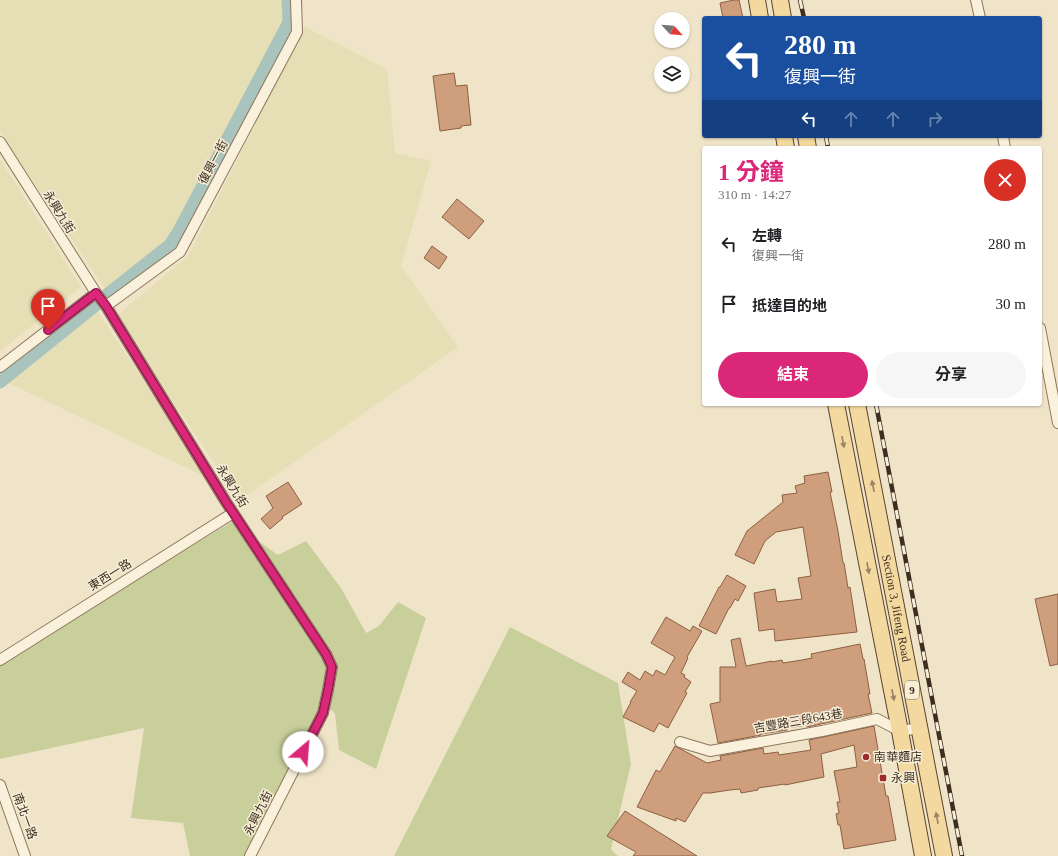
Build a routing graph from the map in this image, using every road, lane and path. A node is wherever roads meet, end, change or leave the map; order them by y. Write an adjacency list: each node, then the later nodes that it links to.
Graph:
1 (296, 0): 10 (street, 復興一街)
2 (757, 0): 5 (main road)
3 (780, 0): 6 (main road)
4 (976, 0): 7 (street)
5 (760, 16)
6 (783, 16)
7 (980, 16)
8 (0, 142): 9 (street, 永興九街)
9 (96, 293): 10 (street, 永興九街); 12 (street)
10 (106, 306): 16 (street, 永興九街)
11 (1042, 339): 15 (street)
12 (0, 367)
13 (836, 406): 19 (main road, Section 3, Jifeng Road / 9, one-way to 19)
14 (858, 406): 18 (main road, Section 3, Jifeng Road / 9, one-way to 14)
15 (1058, 423)
16 (233, 513): 17 (street, 東西一路); 23 (street, 永興九街)
17 (0, 660)
18 (920, 728): 19 (street); 25 (main road, Section 3, Jifeng Road / 9, one-way to 18)
19 (900, 731): 20 (street, 吉豐路三段643巷); 24 (main road, Section 3, Jifeng Road / 9)
20 (680, 742)
21 (0, 785): 22 (street, 南北一路)
22 (25, 856)
23 (250, 856)
24 (923, 856)
25 (944, 856)

